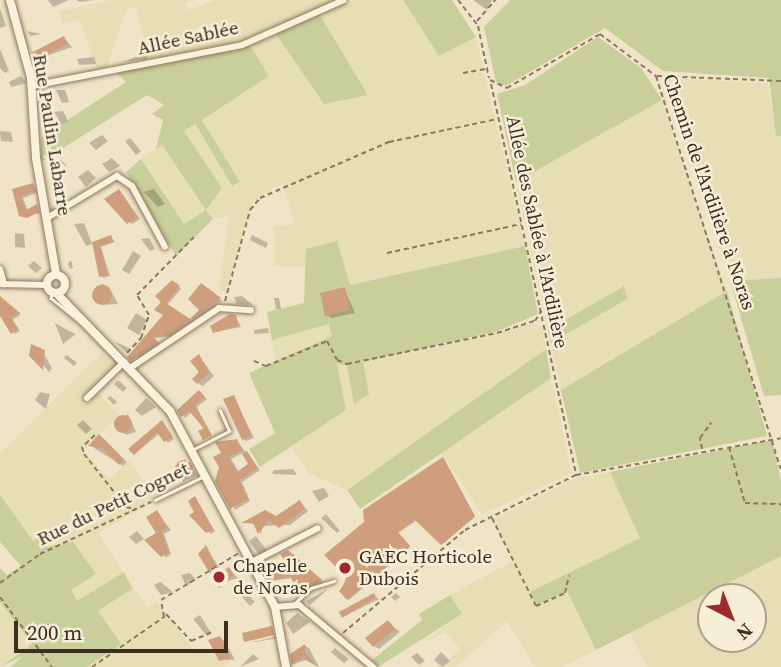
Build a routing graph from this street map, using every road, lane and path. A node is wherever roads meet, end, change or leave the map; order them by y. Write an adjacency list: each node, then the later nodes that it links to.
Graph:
1 (10, 0): 11 (street, Rue Paulin Labarre)
2 (344, 0): 11 (street, Allée Sablée)
3 (458, 0): 5 (path, Allée des Sablée à l'Ardilière)
4 (495, 0): 5 (path)
5 (476, 22): 6 (path, Allée des Sablée à l'Ardilière)
6 (487, 68): 7 (path); 9 (path, Allée des Sablée à l'Ardilière)
7 (463, 73)
8 (656, 76): 9 (path, Chemin de l'Ardilière à Noras); 10 (path); 35 (path, Chemin de l'Ardilière à Noras)
9 (490, 80): 12 (path, Allée des Sablée à l'Ardilière)
10 (781, 81)
11 (32, 86): 13 (street, Rue Paulin Labarre)
12 (498, 119): 14 (path, Allée des Sablée à l'Ardilière); 23 (path)
13 (47, 218): 16 (street); 19 (street, Rue Paulin Labarre)
14 (522, 224): 17 (path); 25 (path, Allée des Sablée à l'Ardilière)
15 (194, 237): 30 (path)
16 (165, 247)
17 (387, 253)
18 (0, 268): 20 (street)
19 (57, 274): 21 (street, Rue Paulin Labarre); 22 (street)
20 (2, 284): 22 (street)
21 (64, 287): 22 (street); 26 (street, Rue Paulin Labarre)
22 (51, 290): 26 (street)
23 (224, 309): 24 (street); 30 (street)
24 (251, 310)
25 (541, 310): 27 (path); 28 (path, Allée des Sablée à l'Ardilière)
26 (81, 321): 30 (street)
27 (535, 321): 28 (path); 29 (path)
28 (544, 329): 41 (path, Allée des Sablée à l'Ardilière)
29 (254, 361)
30 (125, 363): 31 (street); 38 (street)
31 (87, 398)
32 (220, 411): 38 (lane)
33 (711, 423): 39 (path)
34 (95, 435): 45 (path)
35 (773, 438): 36 (path); 37 (path); 40 (path, Chemin de l'Ardilière à Noras)
36 (781, 438)
37 (729, 446): 39 (path); 44 (path)
38 (192, 450): 42 (street)
39 (702, 451): 41 (path)
40 (781, 469)
41 (576, 475): 46 (path)
42 (204, 476): 43 (lane, Rue du Petit Cognet); 48 (street)
43 (155, 500): 45 (path, Rue du Petit Cognet)
44 (781, 503)
45 (141, 508): 52 (path, Rue du Petit Cognet)
46 (491, 517): 50 (path); 58 (path)
47 (318, 528): 49 (street)
48 (243, 551): 49 (street); 56 (path)
49 (250, 563): 55 (street)
50 (569, 575)
51 (334, 581): 54 (lane)
52 (0, 583)
53 (0, 597): 59 (path)
54 (294, 604): 55 (street); 58 (street)
55 (275, 607): 61 (street)
56 (165, 613): 57 (path); 60 (path)
57 (214, 631)
58 (340, 636): 62 (street)
59 (52, 667)
60 (92, 667)
61 (286, 667)
62 (373, 667)

